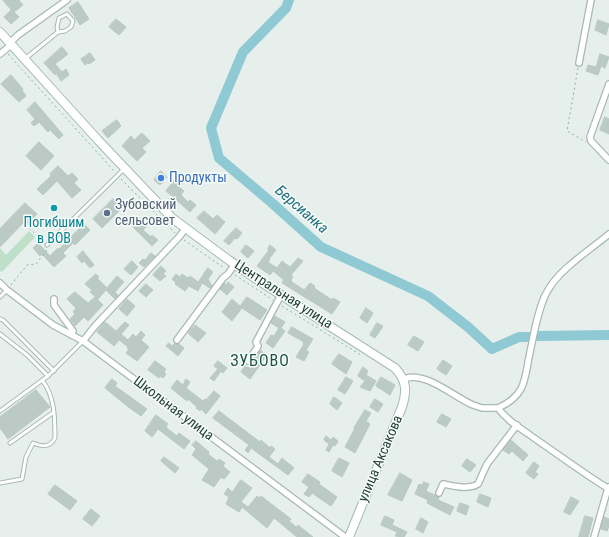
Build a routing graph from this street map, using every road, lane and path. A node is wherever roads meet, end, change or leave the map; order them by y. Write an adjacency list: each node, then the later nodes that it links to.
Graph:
1 (67, 0): 5 (street)
2 (590, 0): 7 (street)
3 (0, 32): 5 (street, Центральная улица)
4 (58, 32): 4 (lane); 6 (lane)
5 (6, 48): 6 (street, Центральная улица); 12 (path)
6 (24, 60): 11 (street, Центральная улица)
7 (579, 63): 9 (path)
8 (609, 84): 9 (street)
9 (591, 141): 10 (street)
10 (609, 160)
11 (125, 168): 12 (lane); 14 (street, Центральная улица)
12 (118, 175): 16 (lane)
13 (29, 228): 16 (path)
14 (186, 228): 17 (street, Центральная улица); 27 (street)
15 (609, 234): 33 (street)
16 (47, 245): 19 (path)
17 (235, 264): 20 (street, Центральная улица); 26 (street)
18 (0, 283): 19 (street, Школьная улица)
19 (7, 290): 21 (lane); 25 (street, Школьная улица)
20 (281, 295): 28 (street); 31 (street, Центральная улица)
21 (0, 297)
22 (54, 299): 25 (street)
23 (0, 319): 29 (lane)
24 (0, 334): 30 (lane)
25 (71, 335): 27 (street, Школьная улица)
26 (177, 340)
27 (83, 341): 29 (lane); 41 (street, Школьная улица)
28 (248, 361)
29 (54, 371): 30 (lane)
30 (48, 376): 32 (lane)
31 (404, 379): 33 (street); 42 (street, улица Аксакова)
32 (42, 380): 34 (lane); 35 (lane)
33 (498, 408): 36 (street)
34 (0, 411)
35 (54, 412): 37 (lane); 38 (lane)
36 (517, 425): 39 (street); 40 (street)
37 (10, 443)
38 (0, 483)
39 (608, 488): 43 (street)
40 (439, 493)
41 (345, 537)
42 (349, 537)
43 (594, 537)

